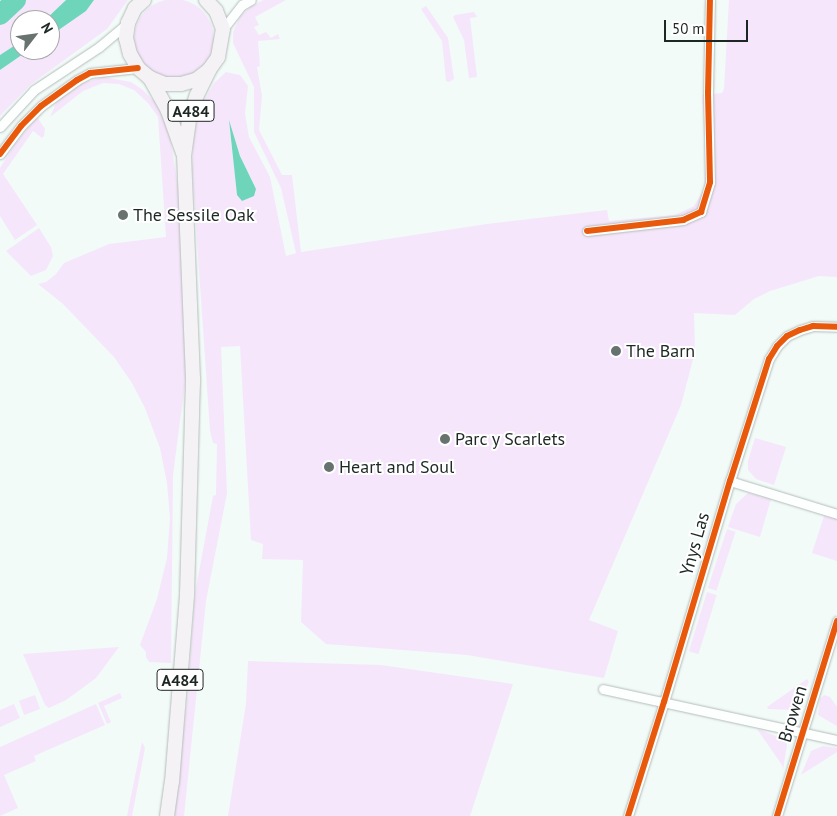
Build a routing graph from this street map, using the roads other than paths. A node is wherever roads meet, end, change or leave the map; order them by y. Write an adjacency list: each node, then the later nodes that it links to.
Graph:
1 (144, 0): 5 (main road)
2 (206, 0): 6 (main road)
3 (251, 0): 6 (street)
4 (710, 0): 13 (street)
5 (128, 23): 7 (main road); 10 (street)
6 (223, 29): 8 (main road)
7 (138, 68): 9 (main road); 11 (street)
8 (209, 70): 9 (main road); 12 (main road, A484)
9 (150, 78): 12 (main road, A484)
10 (0, 126)
11 (0, 154)
12 (184, 156): 22 (main road, A484)
13 (587, 231)
14 (837, 327): 15 (street, Ynys Las)
15 (730, 481): 16 (street); 19 (street, Ynys Las)
16 (837, 514)
17 (837, 621): 20 (street, Browen)
18 (603, 689): 19 (street)
19 (664, 702): 20 (street); 23 (street, Ynys Las)
20 (803, 733): 21 (street); 24 (street, Browen)
21 (837, 740)
22 (167, 816)
23 (628, 816)
24 (777, 816)

